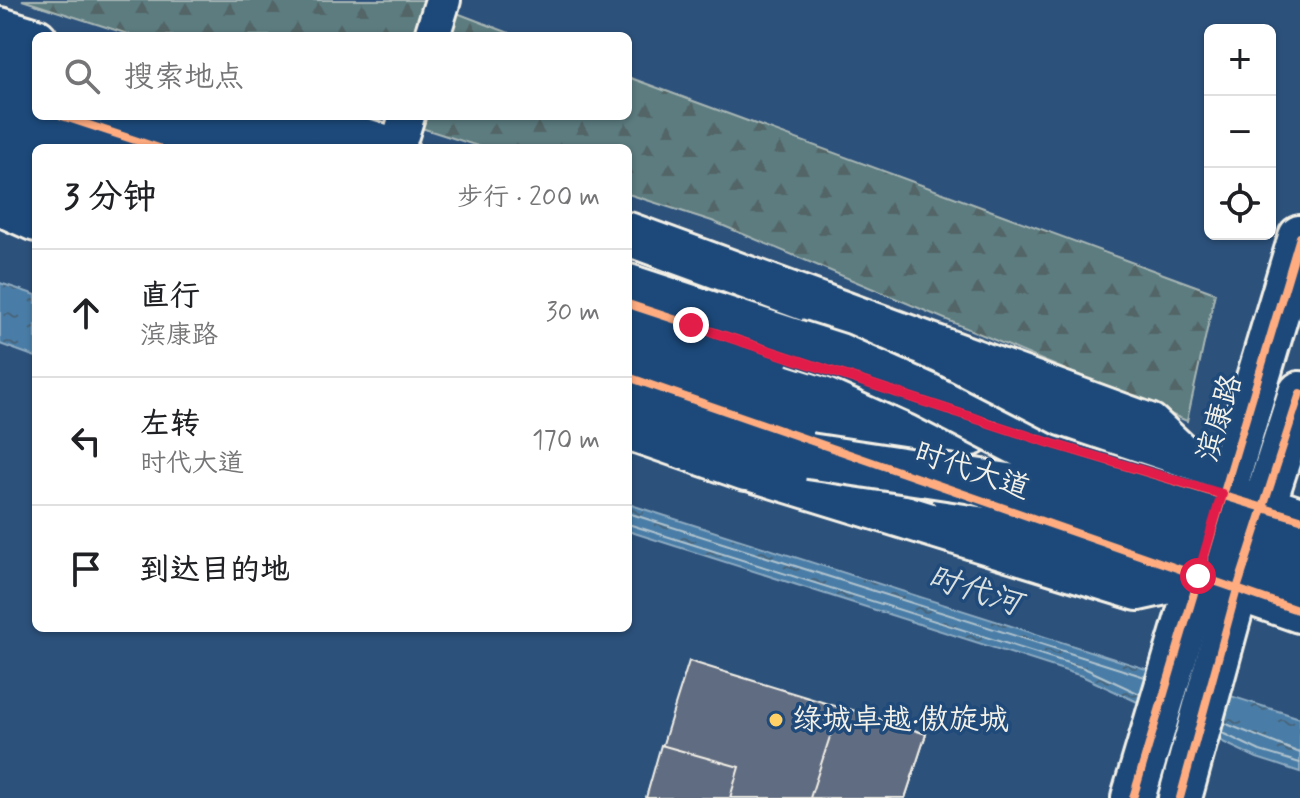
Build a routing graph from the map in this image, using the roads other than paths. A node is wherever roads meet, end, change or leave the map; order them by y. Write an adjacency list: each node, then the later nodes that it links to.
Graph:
1 (443, 0): 3 (street)
2 (0, 29): 4 (main road)
3 (433, 32)
4 (32, 39)
5 (0, 57): 6 (highway)
6 (32, 63)
7 (0, 96): 8 (main road); 9 (main road)
8 (32, 99)
9 (32, 107)
10 (0, 114): 11 (highway)
11 (32, 118)
12 (49, 120): 17 (highway)
13 (74, 120): 18 (main road)
14 (216, 120): 20 (highway)
15 (300, 120): 21 (main road)
16 (405, 120): 22 (street)
17 (114, 128): 19 (highway)
18 (147, 144)
19 (189, 144)
20 (284, 144)
21 (380, 144)
22 (396, 144)
23 (0, 147): 24 (highway)
24 (32, 156)
25 (0, 161): 27 (main road)
26 (0, 171): 28 (main road)
27 (32, 172)
28 (32, 191)
29 (0, 203): 30 (highway)
30 (32, 217)
31 (632, 235): 46 (main road)
32 (1300, 237): 46 (main road, 滨康路)
33 (632, 268): 35 (highway)
34 (632, 288): 43 (highway, bridge)
35 (701, 293): 46 (main road)
36 (632, 305): 46 (main road, 时代大道)
37 (632, 321): 43 (highway, bridge)
38 (632, 358): 45 (highway, bridge)
39 (632, 378): 49 (main road, 时代大道)
40 (1300, 393): 47 (main road)
41 (632, 395): 45 (highway, bridge)
42 (632, 428): 44 (highway)
43 (1046, 457): 48 (highway, bridge)
44 (746, 468): 49 (main road)
45 (1014, 487): 50 (highway, bridge)
46 (1222, 494): 47 (main road, 时代大道); 49 (main road, 滨康路)
47 (1283, 513): 51 (main road)
48 (1300, 542)
49 (1198, 576): 51 (main road, 时代大道); 54 (main road, 滨康路)
50 (1300, 585)
51 (1237, 589): 52 (main road, 时代大道); 53 (main road)
52 (1300, 611)
53 (1184, 783)
54 (1133, 798)

